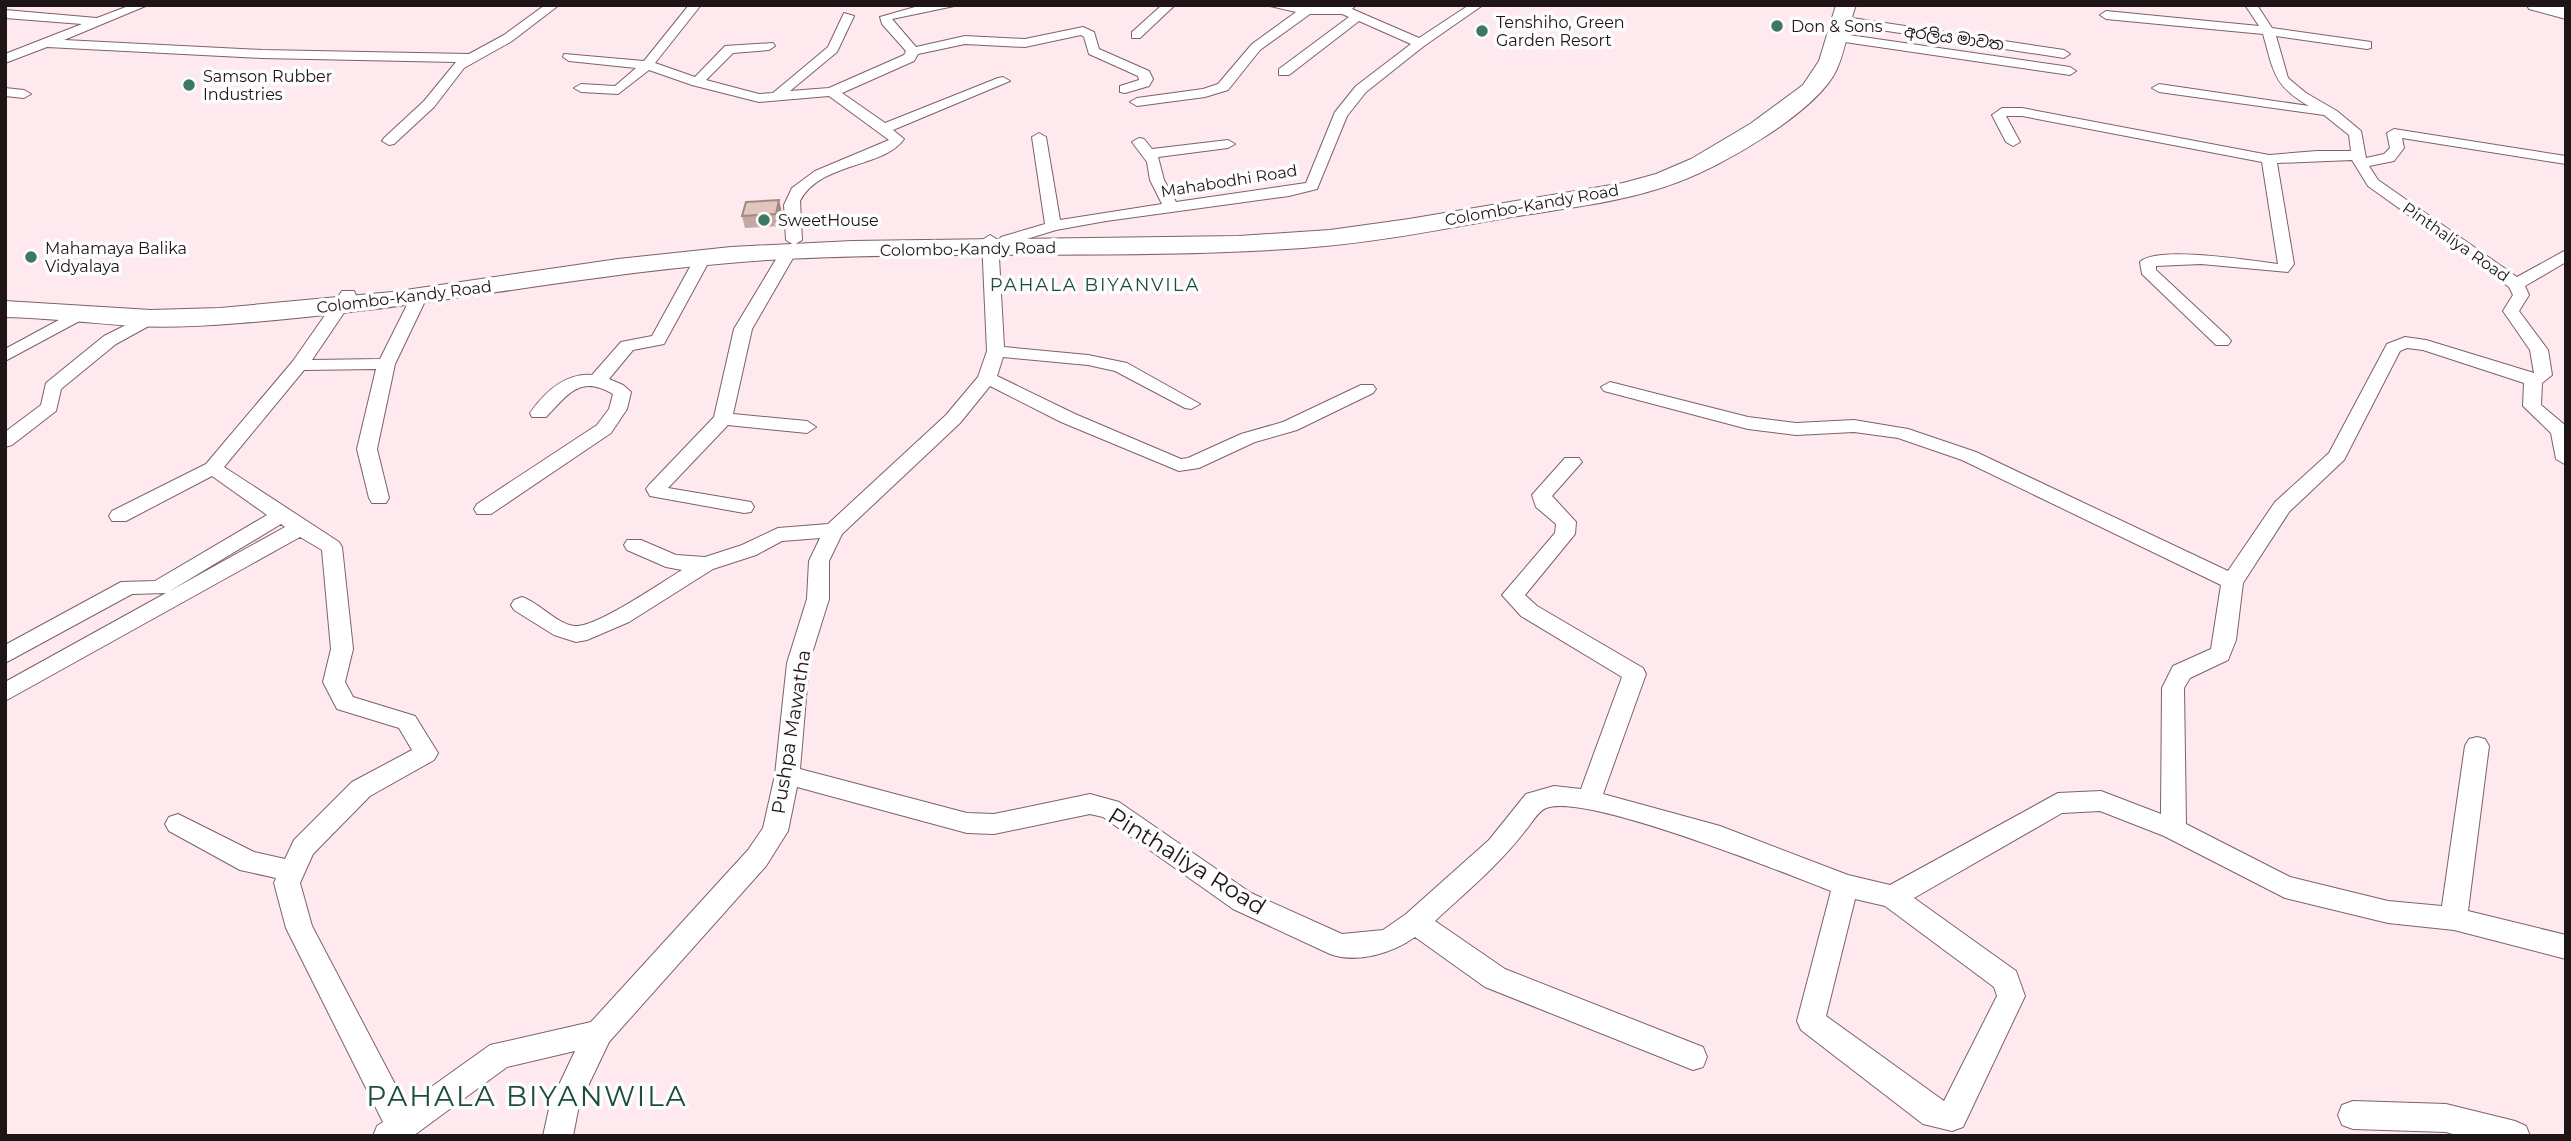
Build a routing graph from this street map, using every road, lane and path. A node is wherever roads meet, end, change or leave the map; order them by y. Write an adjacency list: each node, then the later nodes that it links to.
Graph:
1 (142, 5): 18 (street)
2 (553, 5): 28 (street)
3 (695, 5): 30 (street)
4 (953, 5): 10 (street)
5 (1169, 5): 20 (street)
6 (1272, 5): 11 (street)
7 (1477, 5): 22 (street)
8 (2251, 5): 19 (street, Pinthaliya Road)
9 (2536, 5): 13 (main road)
10 (928, 7): 25 (street)
11 (1307, 10): 12 (street); 42 (street)
12 (1351, 10): 22 (street); 32 (street)
13 (2566, 13)
14 (5, 14): 18 (street)
15 (2106, 15): 19 (street)
16 (848, 16): 41 (street)
17 (1837, 17): 26 (street); 31 (street, අරලිය මාවත); 55 (highway, Colombo-Kandy Road)
18 (101, 22): 21 (street)
19 (2269, 32): 23 (street); 43 (street, Pinthaliya Road)
20 (1136, 34)
21 (46, 43): 28 (street); 29 (street)
22 (1420, 43): 53 (street, Mahabodhi Road)
23 (2367, 45)
24 (769, 46): 34 (street)
25 (913, 51): 37 (street); 39 (street)
26 (2064, 54)
27 (569, 57): 30 (street)
28 (468, 58): 46 (street)
29 (5, 59)
30 (647, 65): 34 (street); 35 (street)
31 (2070, 71)
32 (1284, 72)
33 (1003, 81): 44 (street)
34 (697, 82): 41 (street)
35 (581, 88)
36 (2160, 88): 43 (street)
37 (1125, 89)
38 (5, 92): 40 (street)
39 (832, 92): 41 (street); 44 (street)
40 (24, 94)
41 (778, 95)
42 (1137, 102)
43 (2332, 114): 50 (street, Pinthaliya Road)
44 (883, 129): 56 (street)
45 (1039, 137): 54 (street)
46 (389, 141)
47 (2013, 142): 49 (street)
48 (1228, 144): 53 (street)
49 (2269, 159): 50 (street); 66 (street)
50 (2360, 159): 51 (street); 59 (street, Pinthaliya Road)
51 (2561, 159): 52 (street)
52 (2566, 176)
53 (1171, 208): 54 (street, Mahabodhi Road)
54 (1052, 226): 55 (street, Mahabodhi Road)
55 (996, 243): 56 (highway, Colombo-Kandy Road); 67 (street, Pushpa Mawatha)
56 (792, 245): 58 (highway, Colombo-Kandy Road); 62 (highway, Colombo-Kandy Road); 78 (street)
57 (2566, 255): 59 (street)
58 (704, 256): 60 (highway, Colombo-Kandy Road); 73 (street)
59 (2516, 284): 72 (street, Pinthaliya Road)
60 (419, 297): 62 (highway, Colombo-Kandy Road); 69 (street)
61 (5, 299): 62 (highway, Colombo-Kandy Road)
62 (344, 300): 65 (highway, Colombo-Kandy Road); 70 (street)
63 (5, 309): 64 (highway, Colombo-Kandy Road)
64 (81, 313): 65 (highway, Colombo-Kandy Road); 68 (street)
65 (150, 318): 80 (street)
66 (2222, 341)
67 (996, 351): 71 (street, Pushpa Mawatha); 76 (street)
68 (5, 356)
69 (386, 364): 70 (street); 84 (street)
70 (299, 365): 83 (street)
71 (987, 378): 75 (street); 89 (street, Pushpa Mawatha)
72 (2533, 380): 81 (street); 92 (street)
73 (597, 381): 77 (street); 86 (street)
74 (1610, 387): 92 (street)
75 (1367, 389)
76 (1191, 404)
77 (539, 413)
78 (723, 419): 79 (street); 85 (street)
79 (807, 427)
80 (5, 441)
81 (2566, 459)
82 (1572, 462): 98 (street)
83 (213, 468): 87 (street); 88 (street)
84 (379, 498)
85 (744, 507)
86 (484, 509)
87 (119, 516)
88 (291, 521): 94 (street); 95 (street); 101 (street)
89 (834, 530): 91 (street); 97 (street, Pushpa Mawatha)
90 (634, 545): 91 (street)
91 (706, 564): 93 (street)
92 (2232, 582): 100 (street)
93 (522, 605)
94 (5, 656)
95 (5, 693)
96 (2477, 746): 104 (street)
97 (788, 775): 105 (street, Pinthaliya Road); 107 (street, Pushpa Mawatha)
98 (1589, 800): 102 (street, Pinthaliya Road); 105 (street, Pinthaliya Road)
99 (178, 824): 101 (street)
100 (2173, 829): 103 (street); 104 (street)
101 (292, 871): 110 (street)
102 (1844, 885): 103 (street, Pinthaliya Road); 103 (street)
103 (1892, 897)
104 (2454, 919): 106 (street)
105 (1415, 922): 108 (street)
106 (2566, 947)
107 (599, 1033): 110 (street); 111 (street, Pushpa Mawatha)
108 (1693, 1057)
109 (2353, 1115): 112 (street)
110 (394, 1131)
111 (558, 1136)
112 (2515, 1136)

